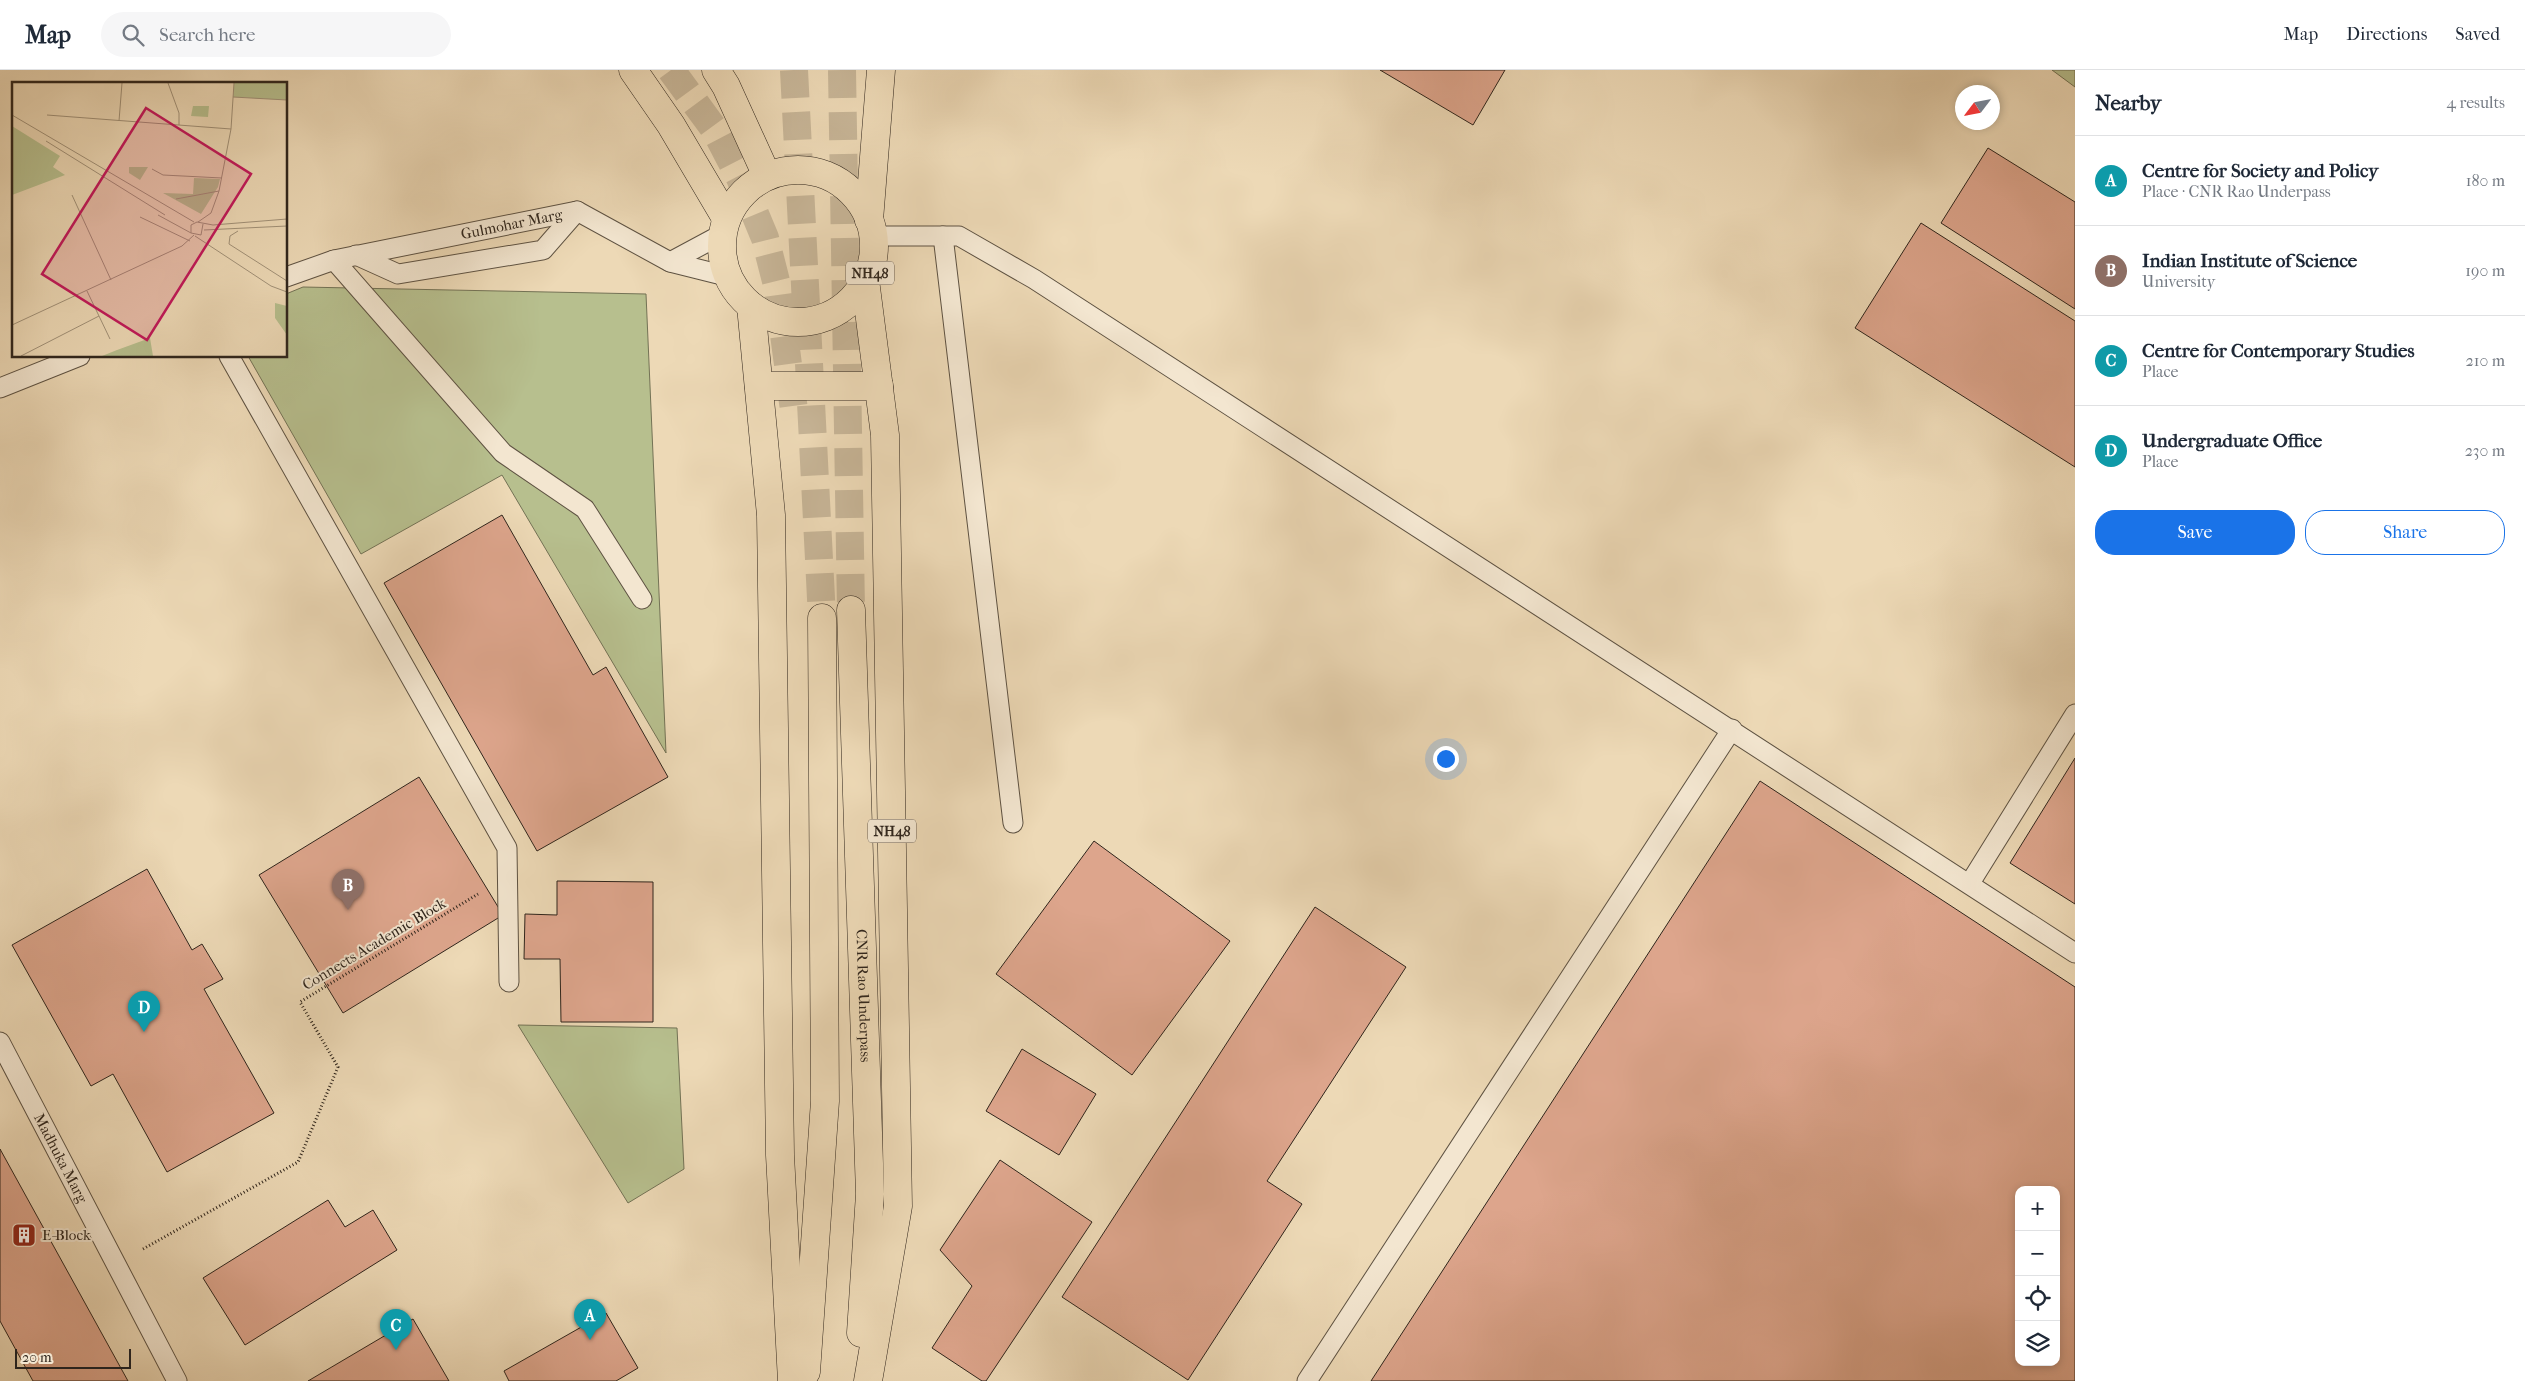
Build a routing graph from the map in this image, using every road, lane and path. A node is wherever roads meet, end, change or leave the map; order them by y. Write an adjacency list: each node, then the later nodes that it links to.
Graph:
1 (633, 70): 6 (highway)
2 (716, 70): 4 (highway)
3 (881, 70): 7 (highway)
4 (768, 176): 6 (highway, NH48); 7 (highway, NH48)
5 (578, 211): 9 (lane, Gulmohar Marg); 9 (lane); 11 (lane, Gulmohar Marg)
6 (725, 226): 11 (lane); 13 (highway, NH48)
7 (871, 228): 8 (lane); 14 (highway, NH48)
8 (944, 236): 25 (lane); 26 (lane)
9 (356, 255): 10 (lane, Gulmohar Marg)
10 (334, 260): 12 (lane, Gulmohar Marg); 21 (lane)
11 (670, 262): 13 (lane, Gulmohar Marg)
12 (288, 277)
13 (730, 277): 15 (highway, NH48)
14 (865, 280): 15 (highway, NH48); 19 (highway, NH48)
15 (751, 306): 18 (highway)
16 (75, 358): 20 (lane)
17 (230, 358): 27 (lane)
18 (759, 386): 19 (highway); 34 (highway)
19 (879, 386): 37 (highway, NH48)
20 (0, 388)
21 (642, 599)
22 (851, 610): 36 (highway, CNR Rao Underpass)
23 (822, 618): 35 (highway)
24 (2075, 714): 28 (lane)
25 (1732, 729): 28 (lane); 38 (lane)
26 (1013, 823)
27 (508, 876): 30 (lane); 32 (path, Connects Academic Block)
28 (1970, 883): 29 (lane)
29 (2075, 953)
30 (509, 982)
31 (0, 1042): 32 (lane, Madhuka Marg)
32 (116, 1265): 33 (lane, Madhuka Marg)
33 (177, 1381)
34 (792, 1381)
35 (805, 1381)
36 (858, 1381)
37 (868, 1381)
38 (1307, 1381)

